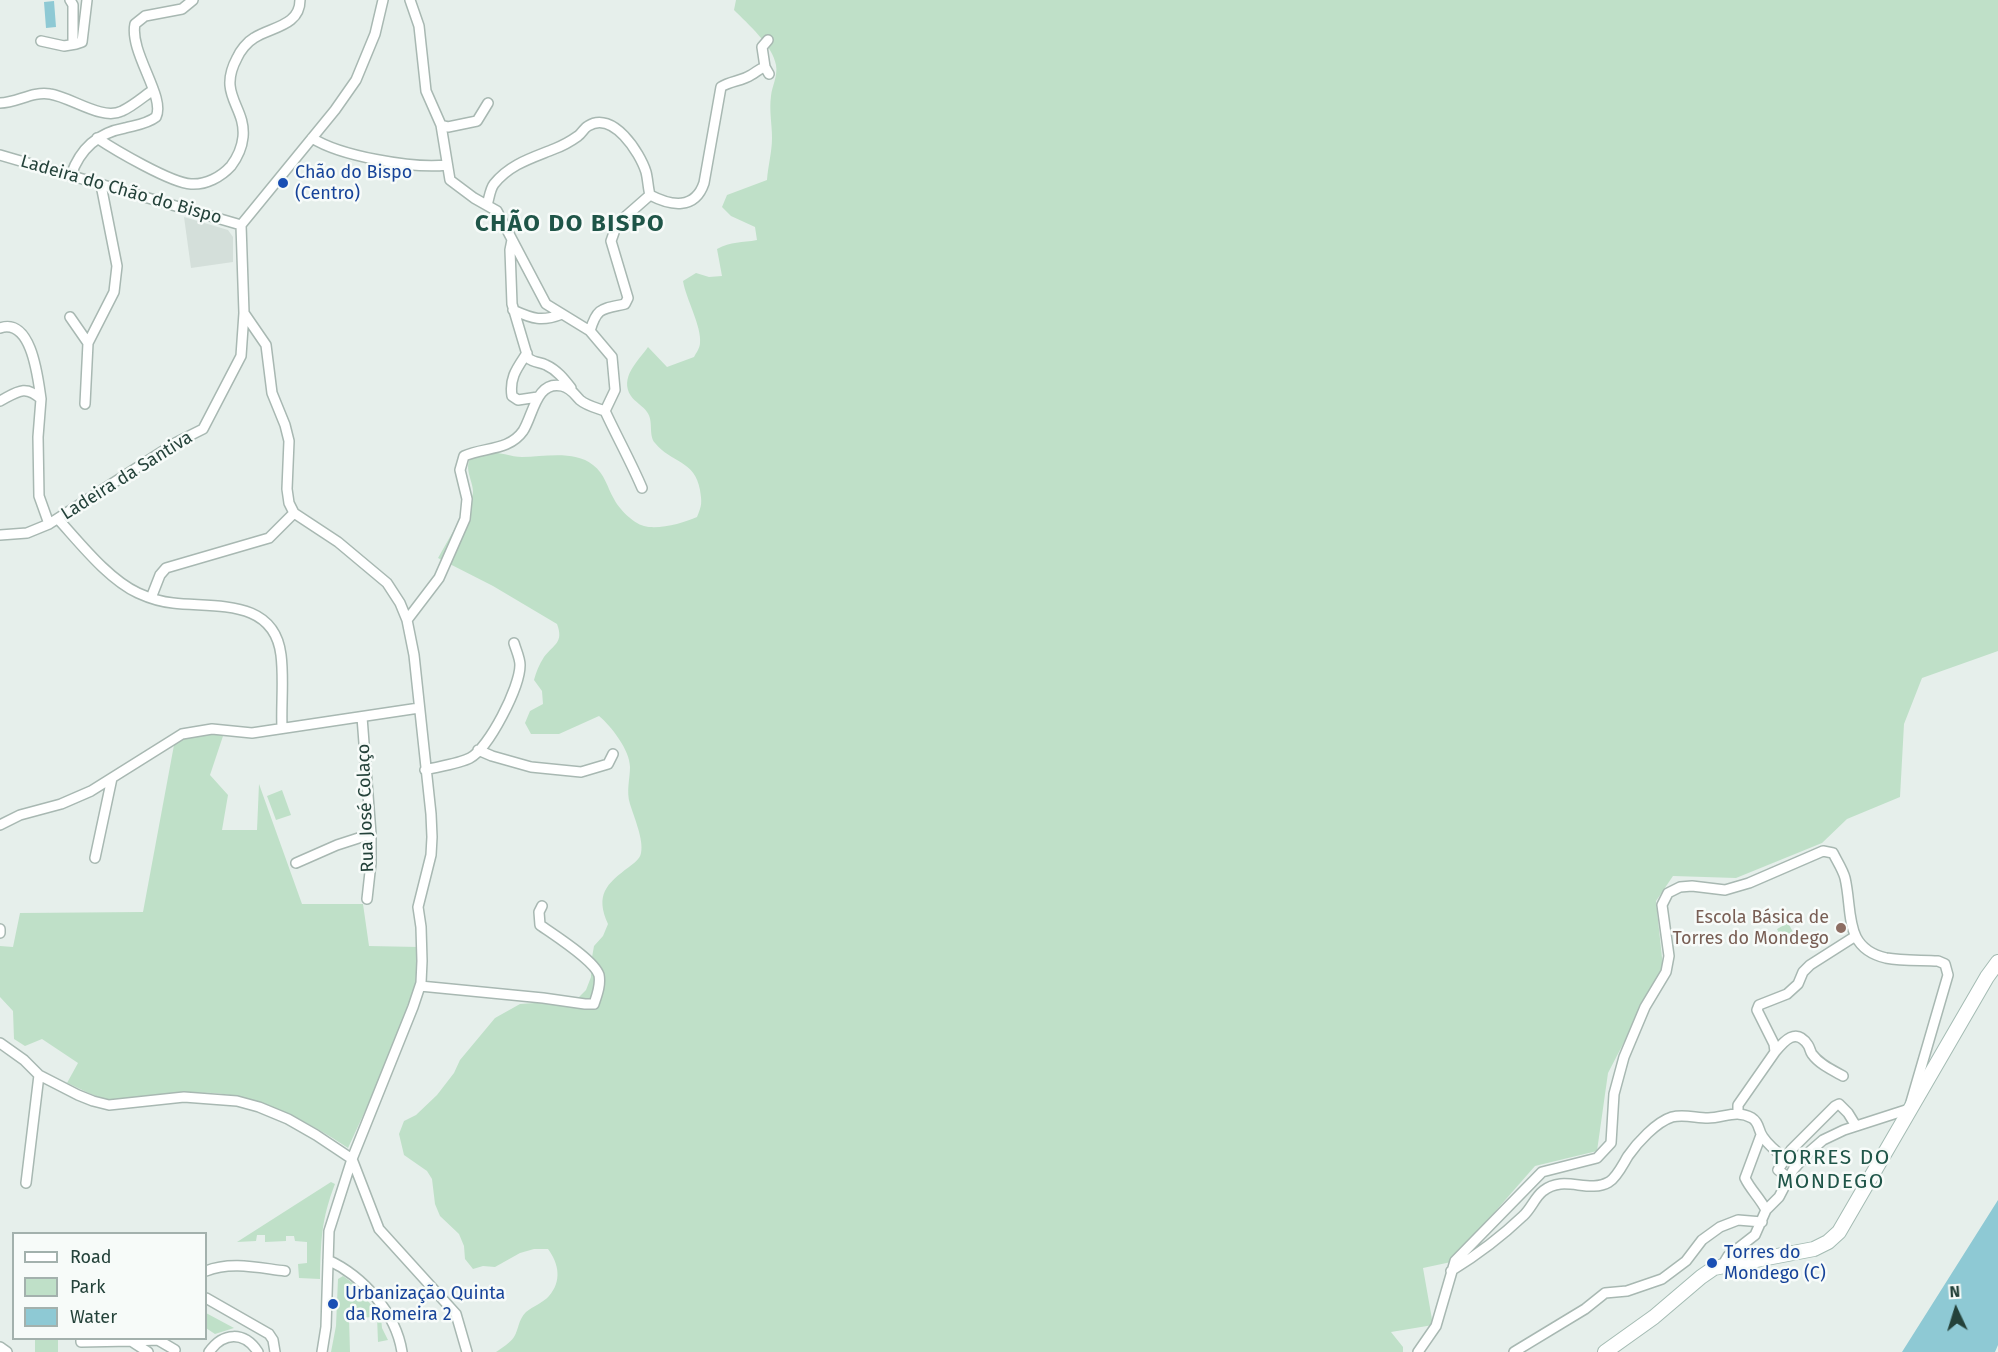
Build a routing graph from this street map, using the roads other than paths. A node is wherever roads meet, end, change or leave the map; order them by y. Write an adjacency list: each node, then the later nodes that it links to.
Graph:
1 (70, 0): 9 (street)
2 (87, 0): 9 (street)
3 (193, 0): 10 (street)
4 (300, 0): 14 (street)
5 (382, 0): 15 (street)
6 (410, 0): 13 (street)
7 (41, 40): 9 (street)
8 (768, 40): 20 (street)
9 (76, 44)
10 (153, 90): 11 (street); 14 (street)
11 (0, 103)
12 (488, 103): 13 (street)
13 (441, 125): 17 (street)
14 (97, 138): 18 (street)
15 (312, 138): 17 (street); 22 (street)
16 (0, 155): 18 (street, Ladeira do Chão do Bispo)
17 (447, 165): 21 (street)
18 (71, 175): 19 (street, Ladeira do Chão do Bispo)
19 (101, 185): 22 (street, Ladeira do Chão do Bispo); 30 (street)
20 (650, 195): 21 (street); 29 (street)
21 (486, 205): 23 (street)
22 (241, 225): 25 (street, Ladeira da Santiva)
23 (512, 240): 24 (street); 26 (street)
24 (513, 310): 26 (street); 31 (street)
25 (244, 313): 39 (street); 40 (street, Ladeira da Santiva)
26 (562, 314): 29 (street)
27 (70, 317): 30 (street)
28 (0, 328): 34 (street)
29 (590, 332): 37 (street)
30 (88, 343): 36 (street)
31 (526, 353): 32 (street); 33 (street)
32 (573, 391): 33 (street); 37 (street)
33 (538, 397): 43 (street)
34 (41, 399): 35 (street); 40 (street)
35 (0, 401)
36 (85, 404)
37 (606, 411): 38 (street)
38 (642, 489)
39 (294, 513): 42 (street); 43 (street)
40 (53, 521): 41 (street, Ladeira da Santiva); 42 (street)
41 (0, 535)
42 (151, 598): 47 (street)
43 (406, 620): 45 (street)
44 (514, 643): 48 (street)
45 (419, 708): 46 (street); 50 (street)
46 (362, 717): 47 (street); 53 (street, Rua José Colaço)
47 (282, 728): 51 (street)
48 (478, 750): 49 (street); 50 (street)
49 (613, 754)
50 (425, 770): 60 (street)
51 (112, 778): 52 (street); 54 (street)
52 (0, 825)
53 (371, 834): 55 (street); 56 (street, Rua José Colaço)
54 (95, 858)
55 (296, 863)
56 (367, 899)
57 (542, 906): 60 (street)
58 (1854, 937): 62 (street); 65 (street); 79 (street)
59 (1998, 962): 65 (main road)
60 (420, 986): 69 (street)
61 (0, 1043): 63 (street)
62 (1775, 1052): 64 (street); 66 (street)
63 (39, 1075): 69 (street); 72 (street)
64 (1843, 1076)
65 (1910, 1109): 67 (street); 76 (main road)
66 (1738, 1112): 68 (street); 79 (street)
67 (1856, 1126): 70 (street); 71 (street)
68 (1761, 1135): 70 (street); 73 (street)
69 (352, 1159): 75 (street); 92 (street)
70 (1786, 1159): 71 (street)
71 (1789, 1178): 73 (street)
72 (26, 1183)
73 (1766, 1210): 74 (street)
74 (1762, 1222): 76 (street); 94 (street)
75 (328, 1260): 90 (street); 91 (street)
76 (1722, 1266): 95 (main road)
77 (285, 1270): 78 (street)
78 (207, 1271)
79 (1451, 1271): 93 (street)
80 (207, 1299): 89 (street)
81 (81, 1340): 82 (street)
82 (131, 1341): 84 (street); 86 (street)
83 (0, 1347): 85 (street)
84 (175, 1350)
85 (7, 1352)
86 (148, 1352)
87 (208, 1352): 88 (street)
88 (258, 1352)
89 (275, 1352)
90 (322, 1352)
91 (402, 1352)
92 (467, 1352)
93 (1418, 1352)
94 (1514, 1352)
95 (1605, 1352)

